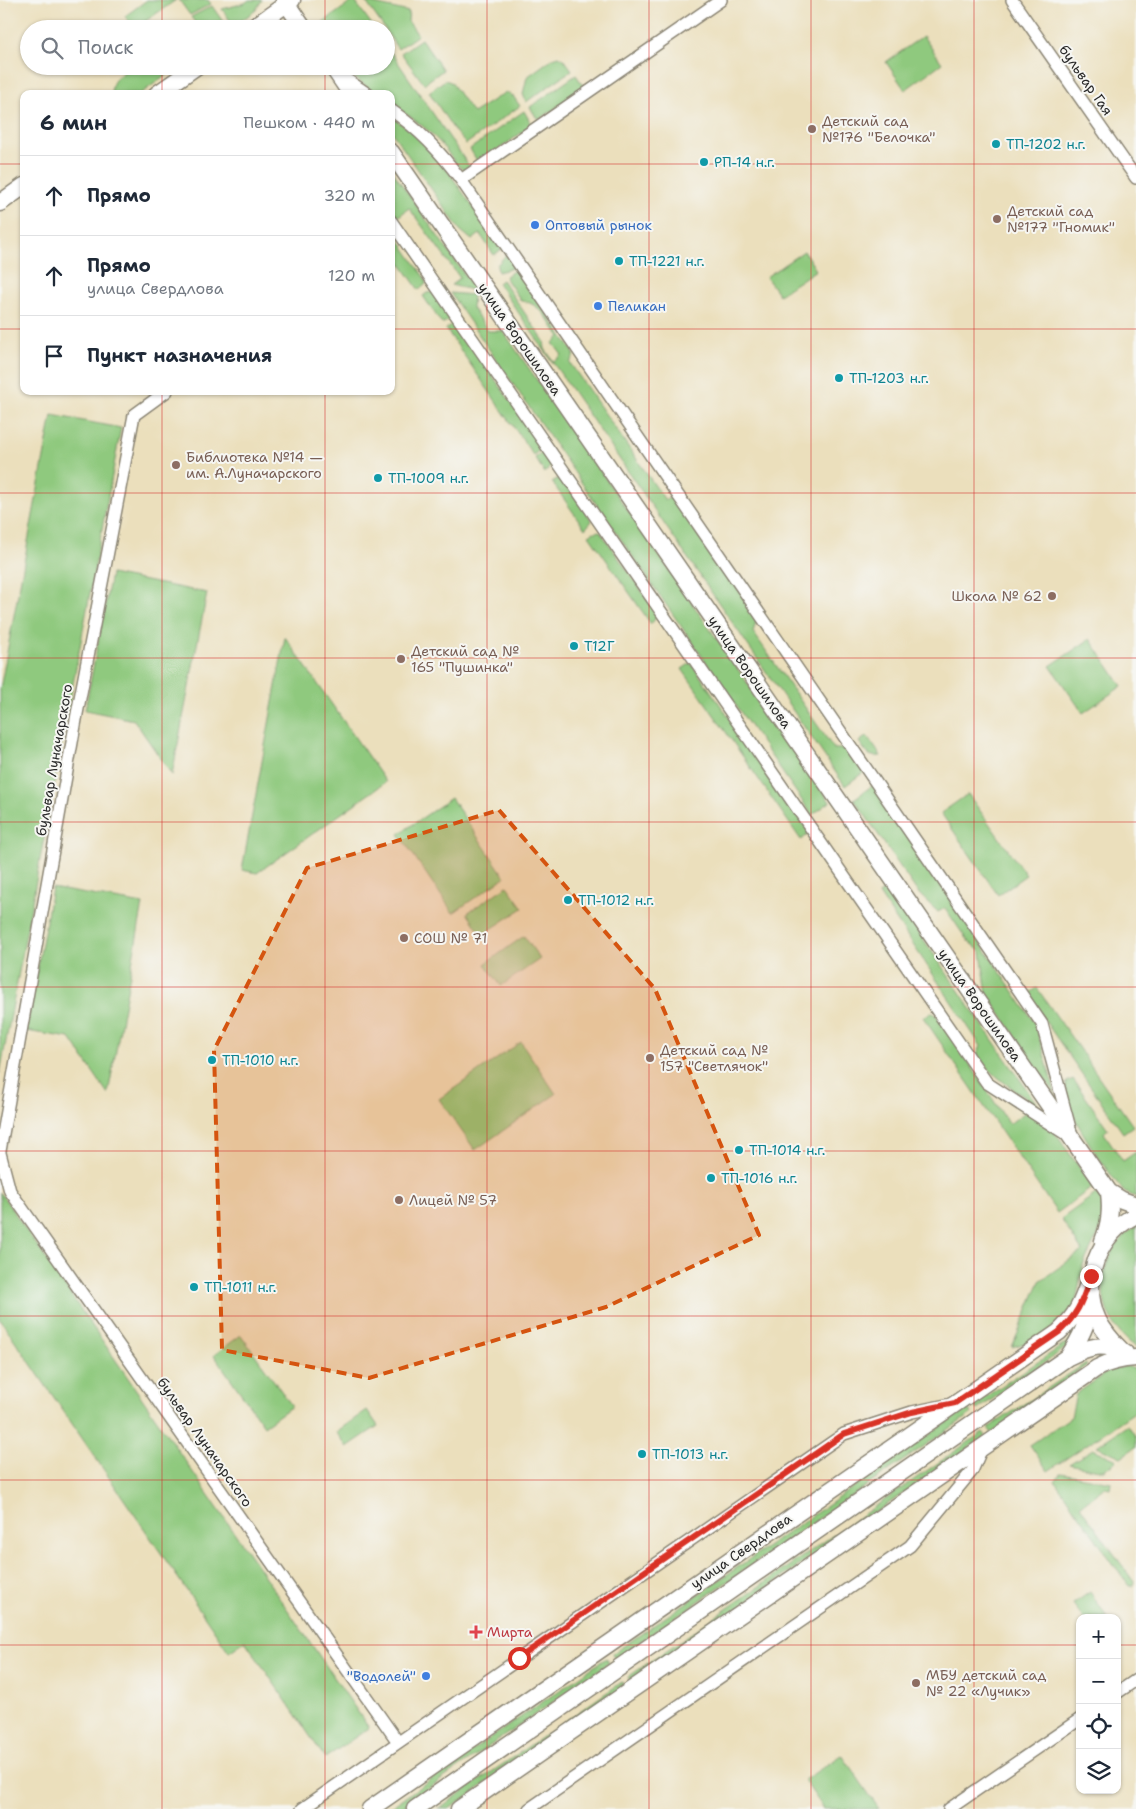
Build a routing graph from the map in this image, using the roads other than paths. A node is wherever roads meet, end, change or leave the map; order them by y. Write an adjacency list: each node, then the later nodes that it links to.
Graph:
1 (721, 0): 17 (street)
2 (1012, 0): 16 (street, бульвар Гая)
3 (288, 1): 4 (main road); 5 (main road)
4 (263, 20)
5 (299, 20)
6 (184, 75): 10 (main road)
7 (335, 75): 11 (street)
8 (337, 75): 12 (main road)
9 (341, 75): 13 (street)
10 (163, 90)
11 (340, 90)
12 (348, 90)
13 (362, 90)
14 (395, 113): 17 (street)
15 (395, 158): 22 (main road, улица Ворошилова)
16 (1136, 178)
17 (461, 180): 22 (street)
18 (20, 189): 19 (main road)
19 (0, 203)
20 (395, 230): 22 (street)
21 (162, 395): 23 (street, бульвар Луначарского)
22 (1073, 1139): 24 (main road, улица Ворошилова)
23 (0, 1152): 37 (street, бульвар Луначарского)
24 (1109, 1192): 25 (main road); 27 (main road, улица Свердлова)
25 (1136, 1204)
26 (1136, 1215): 27 (main road)
27 (1101, 1248): 28 (main road, улица Свердлова)
28 (1091, 1276): 29 (main road); 32 (main road, улица Свердлова)
29 (1092, 1298): 30 (main road, улица Свердлова); 31 (main road)
30 (1068, 1356): 31 (main road, улица Свердлова); 40 (main road, улица Свердлова)
31 (1132, 1357): 33 (main road)
32 (955, 1403): 37 (street); 39 (main road, улица Свердлова)
33 (982, 1447): 41 (main road); 42 (street)
34 (1136, 1680): 35 (street)
35 (1121, 1690)
36 (1076, 1722): 43 (street)
37 (398, 1742): 38 (street)
38 (302, 1809)
39 (370, 1809)
40 (415, 1809)
41 (458, 1809)
42 (529, 1809)
43 (949, 1809)

